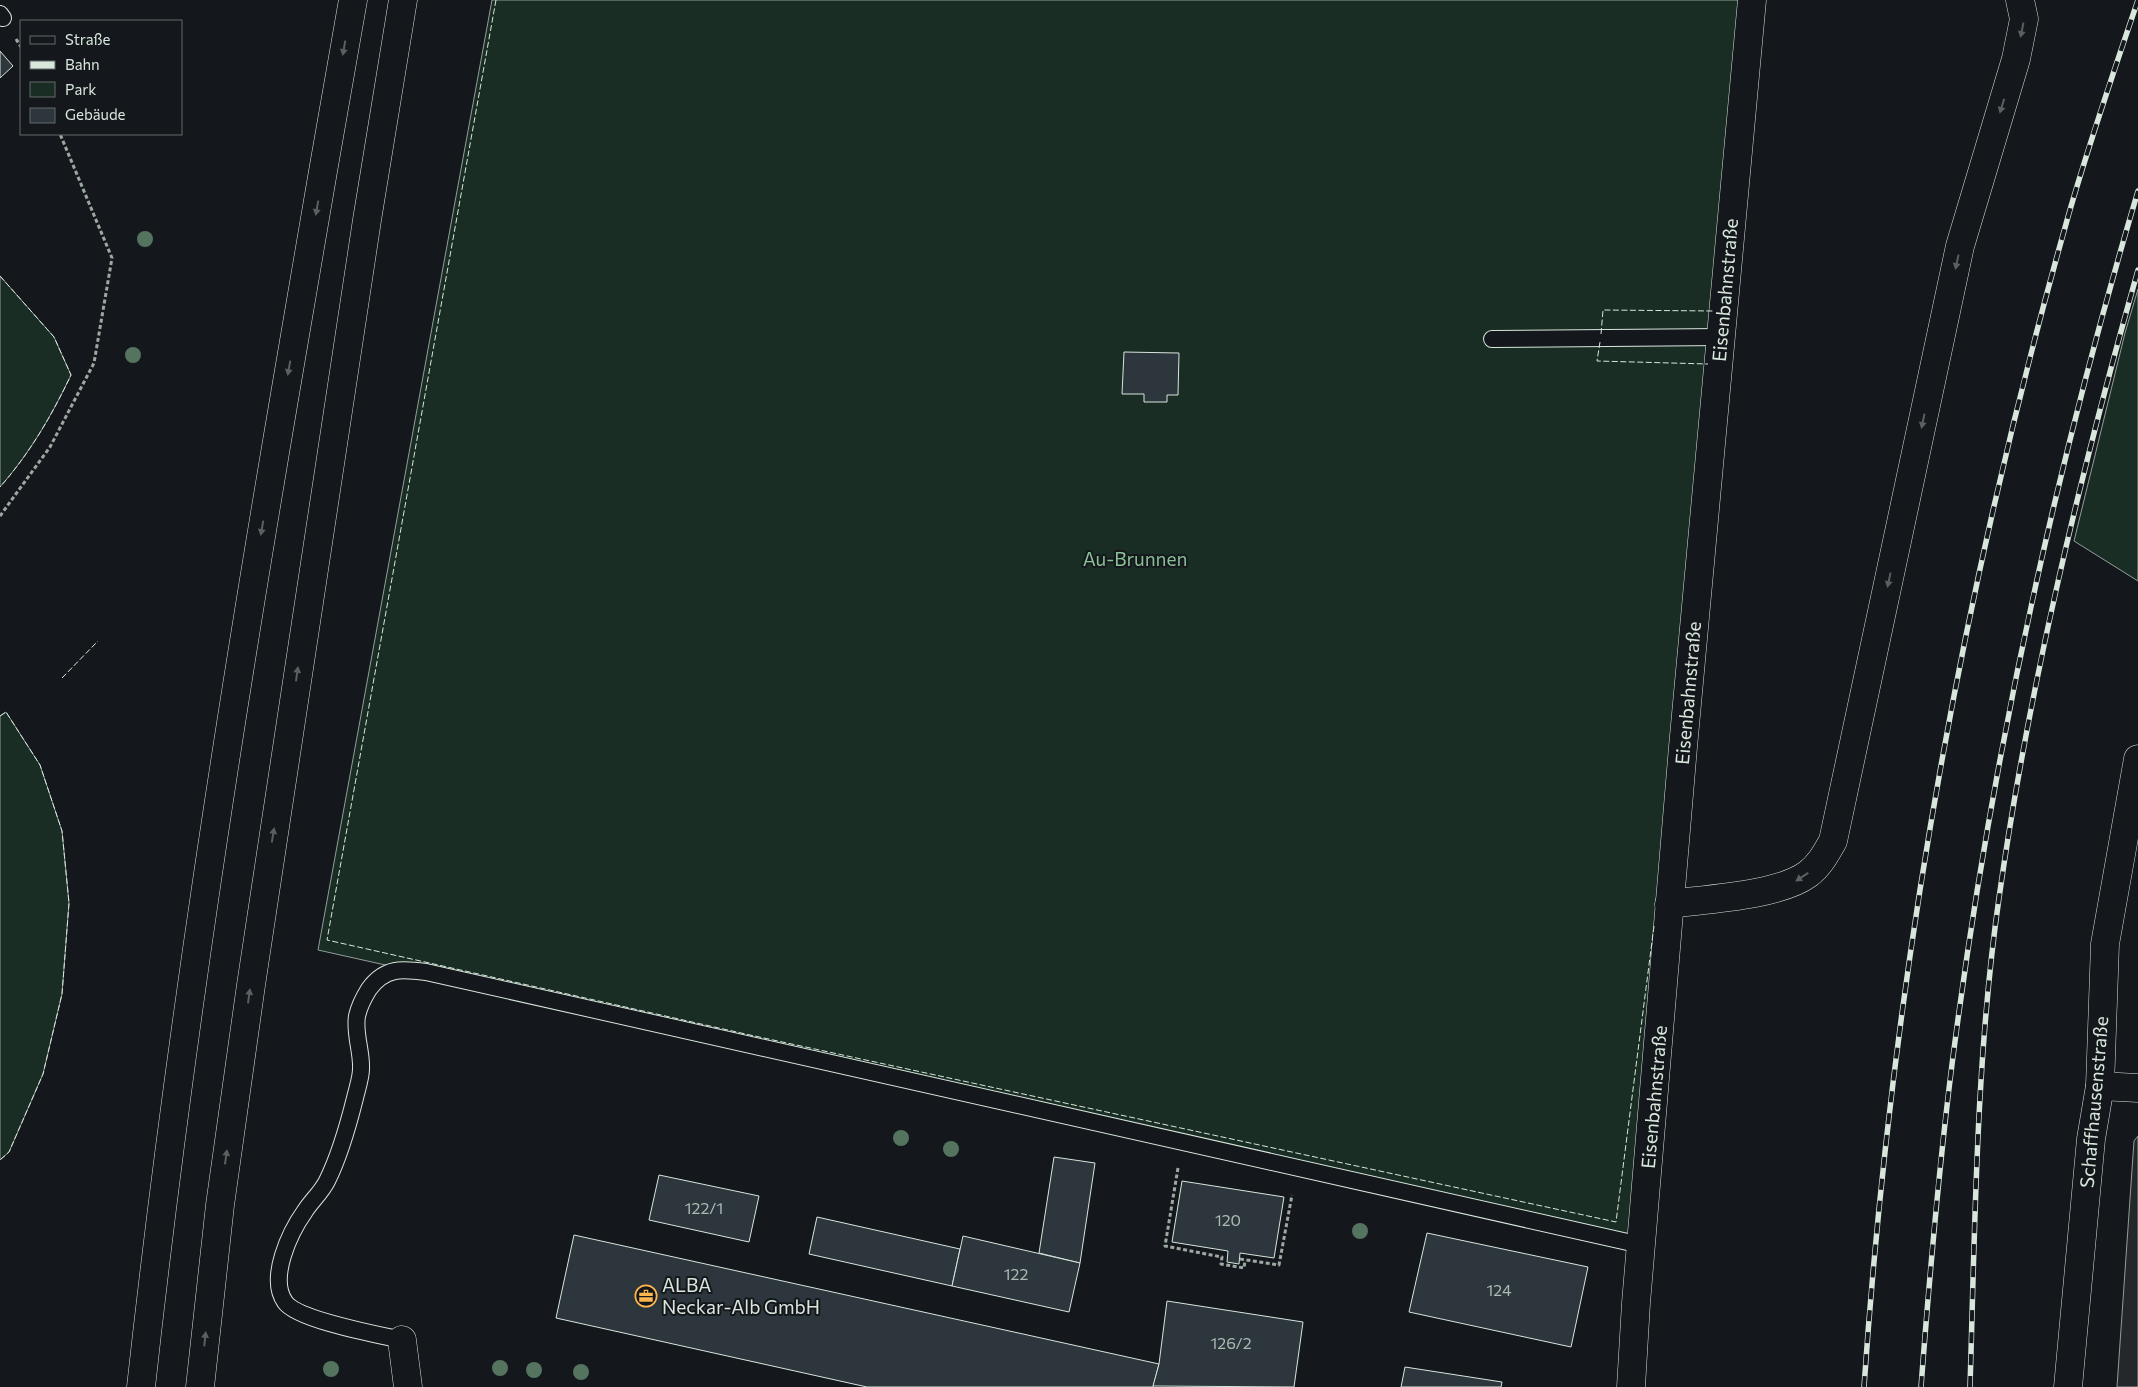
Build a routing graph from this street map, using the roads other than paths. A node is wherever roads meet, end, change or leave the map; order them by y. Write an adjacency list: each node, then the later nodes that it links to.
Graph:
1 (353, 0): 13 (main road, one-way to 13)
2 (403, 0): 14 (main road, one-way to 2)
3 (1752, 0): 5 (main road, Eisenbahnstraße)
4 (2020, 0): 8 (main road, one-way to 8)
5 (1721, 337): 6 (lane); 8 (main road, Eisenbahnstraße)
6 (1492, 339)
7 (2138, 759): 9 (main road, Schaffhausenstraße)
8 (1669, 904): 11 (main road, Eisenbahnstraße)
9 (2100, 1086): 10 (main road); 17 (main road, Schaffhausenstraße)
10 (2138, 1088)
11 (1641, 1245): 12 (lane); 16 (main road, Eisenbahnstraße)
12 (402, 1340): 15 (main road)
13 (141, 1387)
14 (200, 1387)
15 (408, 1387)
16 (1631, 1387)
17 (2068, 1387)

